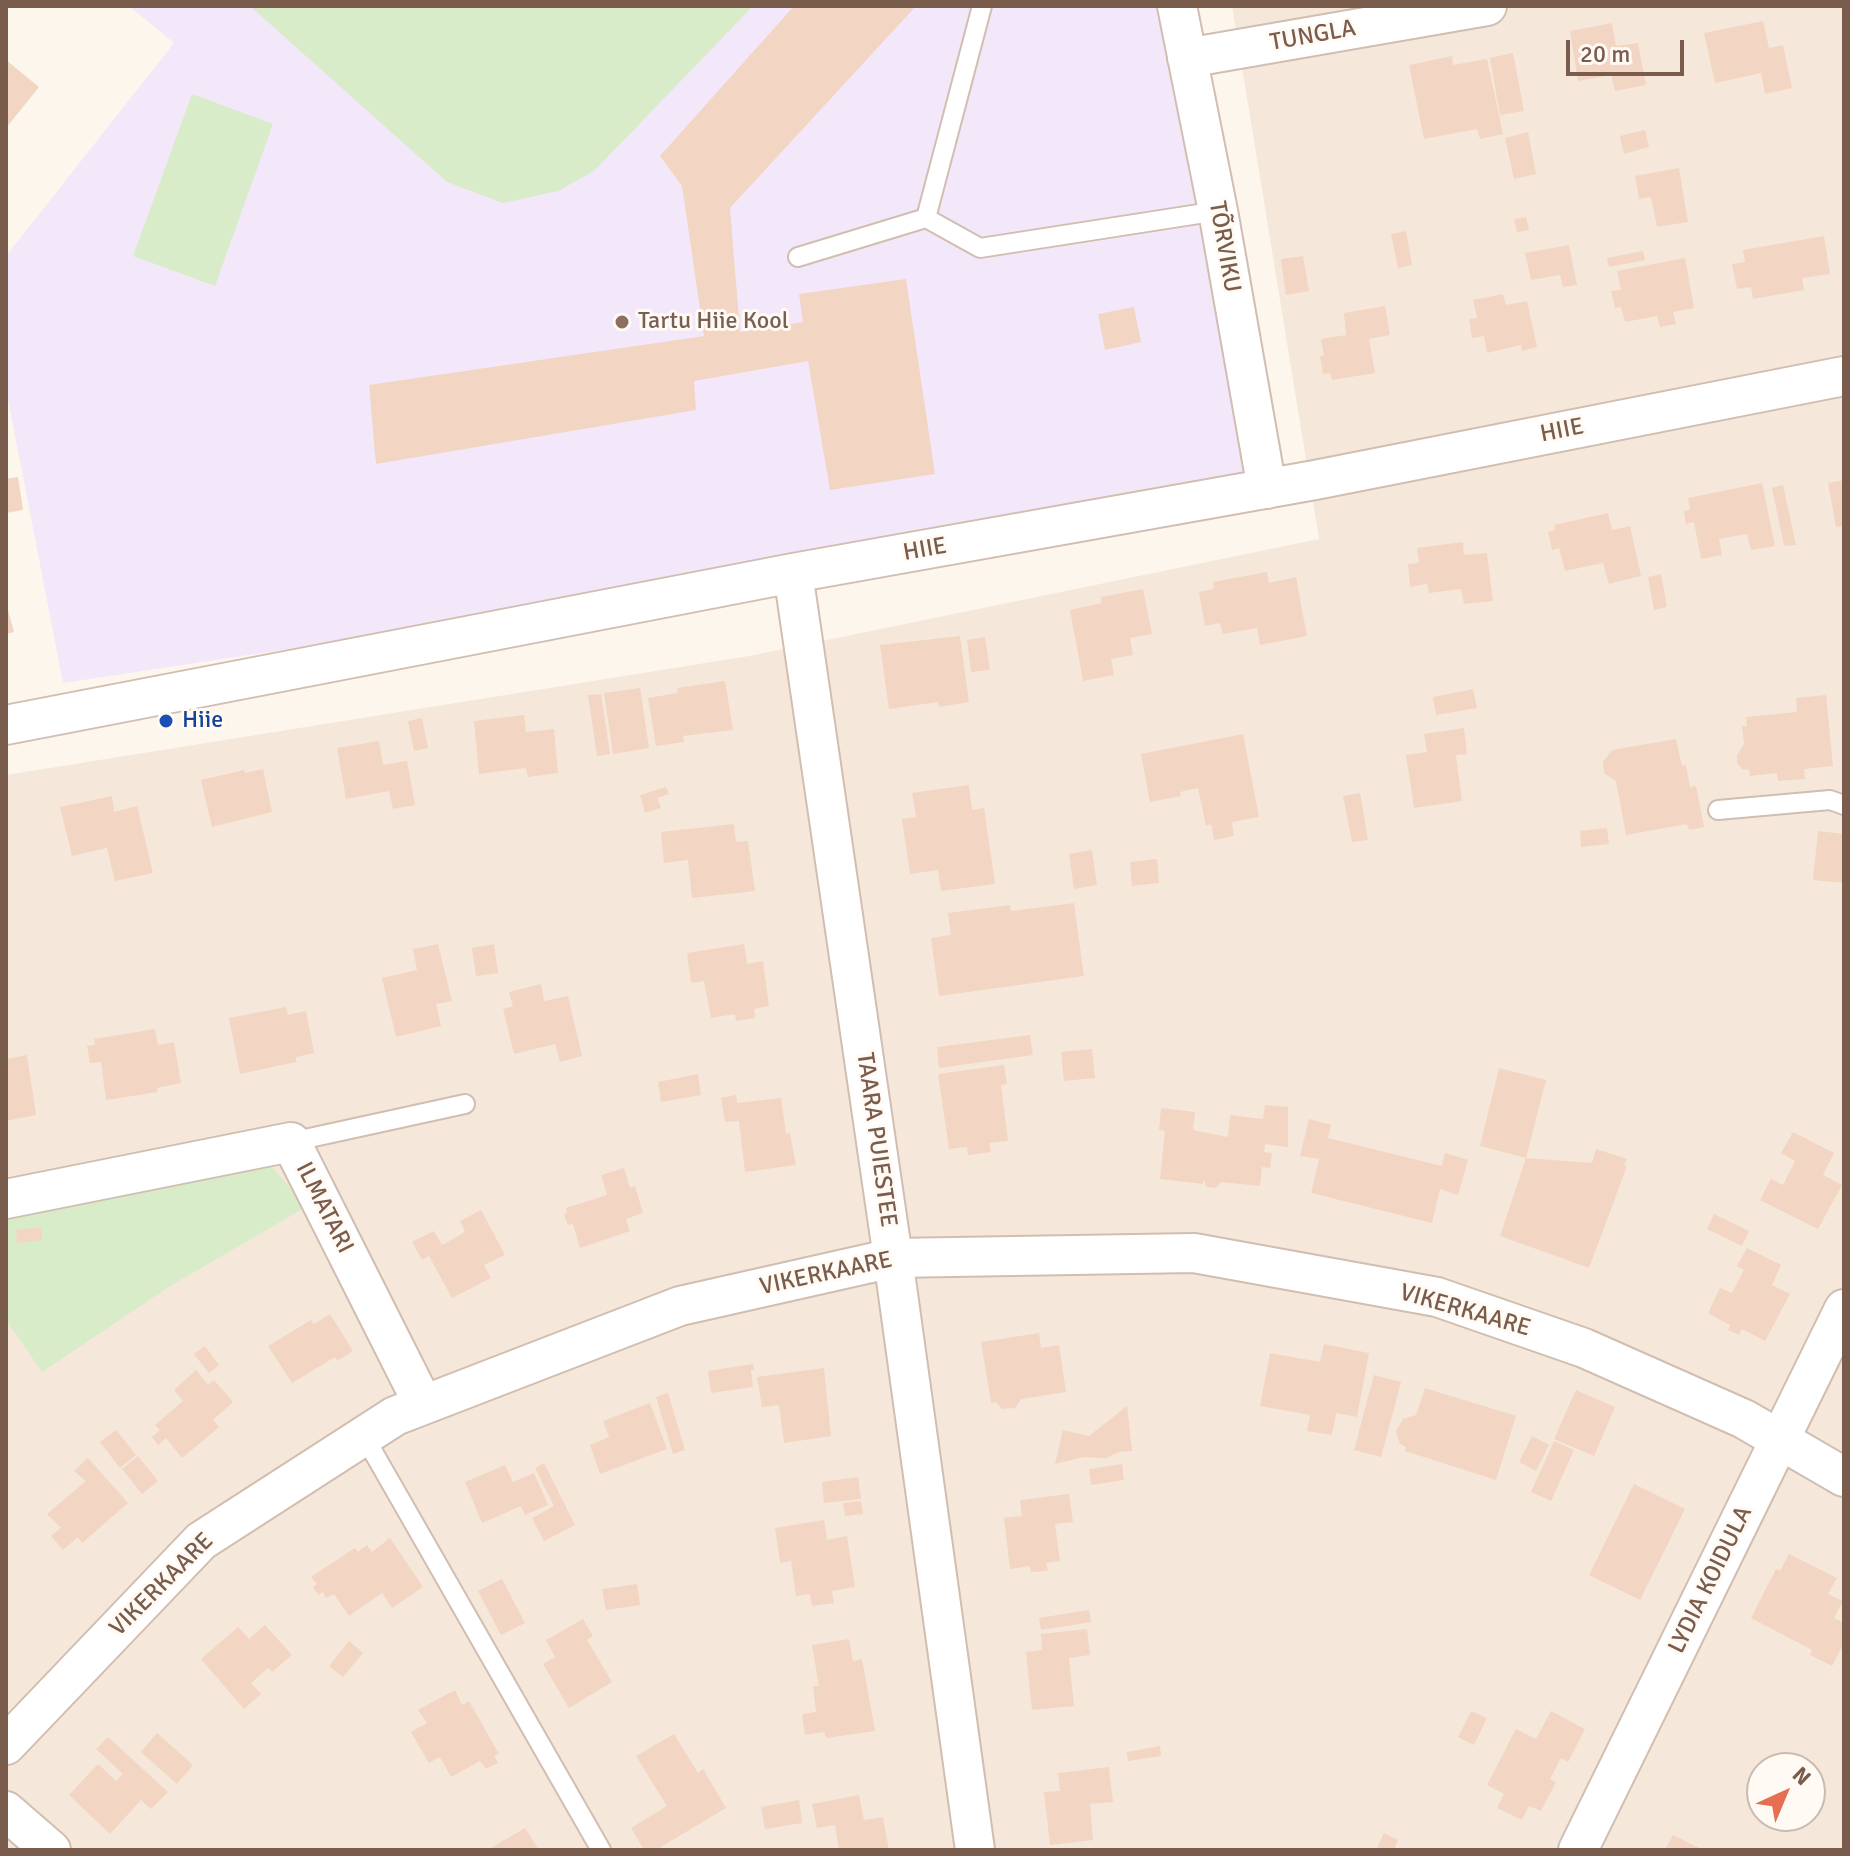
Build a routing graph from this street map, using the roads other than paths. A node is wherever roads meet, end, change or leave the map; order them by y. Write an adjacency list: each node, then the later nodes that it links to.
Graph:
1 (982, 6): 6 (lane)
2 (1177, 6): 4 (street, TÕRVIKU)
3 (1487, 6): 4 (street, TUNGLA)
4 (1187, 58): 5 (street, TÕRVIKU)
5 (1218, 211): 6 (lane); 9 (street, TÕRVIKU)
6 (926, 218): 7 (lane)
7 (798, 257)
8 (1844, 376): 9 (street, HIIE)
9 (1267, 489): 10 (street, HIIE)
10 (793, 573): 11 (street, HIIE); 17 (street, TAARA PUIESTEE)
11 (6, 725)
12 (1844, 805): 13 (lane)
13 (1718, 810)
14 (465, 1104): 15 (lane)
15 (291, 1142): 16 (street, ILMATARI); 19 (street, ILMATARI)
16 (6, 1199)
17 (893, 1258): 19 (street, VIKERKAARE); 21 (street, VIKERKAARE); 27 (street, TAARA PUIESTEE)
18 (1844, 1309): 21 (street, LYDIA KOIDULA)
19 (423, 1404): 20 (street, VIKERKAARE)
20 (364, 1436): 23 (street, VIKERKAARE); 26 (lane)
21 (1781, 1439): 22 (street, VIKERKAARE); 28 (street, LYDIA KOIDULA)
22 (1844, 1477)
23 (6, 1745)
24 (6, 1811): 25 (street)
25 (51, 1850)
26 (601, 1850)
27 (975, 1850)
28 (1578, 1850)

